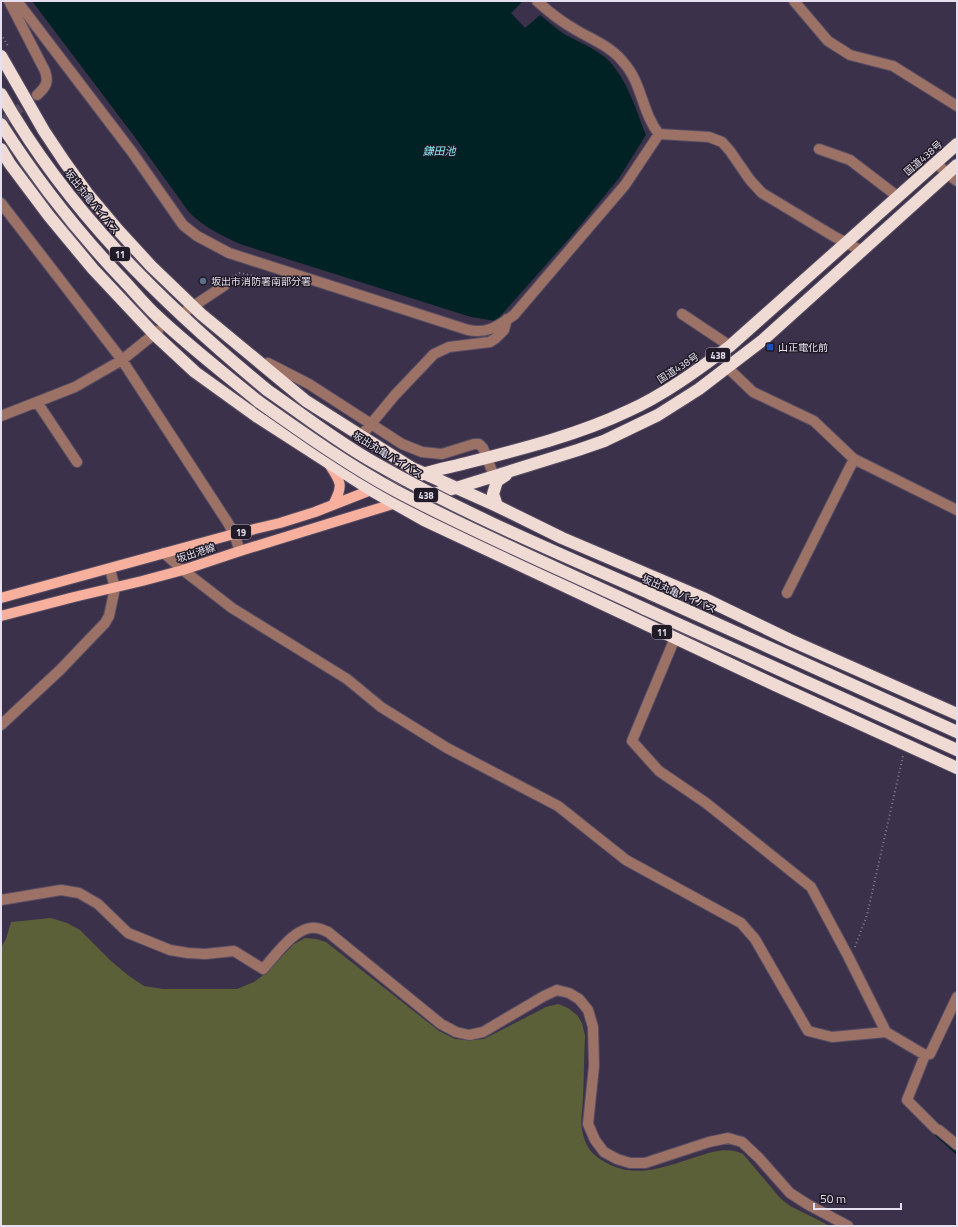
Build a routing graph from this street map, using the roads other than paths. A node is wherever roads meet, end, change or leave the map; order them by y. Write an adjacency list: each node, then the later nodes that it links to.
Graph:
1 (9, 1): 7 (street)
2 (17, 1): 25 (street)
3 (537, 1): 10 (street)
4 (794, 1): 8 (street)
5 (1, 56): 23 (highway)
6 (1, 94): 60 (highway, 坂出丸亀バイパス / 11, bridge)
7 (37, 95)
8 (957, 106)
9 (1, 124): 61 (highway, 11, bridge)
10 (659, 134): 20 (street); 25 (street)
11 (957, 144): 14 (highway, 国道438号 / 438)
12 (1, 149): 26 (highway)
13 (819, 149): 18 (street)
14 (936, 162): 16 (street); 18 (highway, 国道438号 / 438)
15 (957, 164): 16 (highway, 438)
16 (947, 174): 17 (street); 21 (highway, 438)
17 (957, 181)
18 (897, 196): 20 (highway, 国道438号 / 438)
19 (1, 203): 28 (street)
20 (846, 242): 21 (street); 27 (highway, 国道438号 / 438)
21 (862, 251): 30 (highway, 438)
22 (225, 285): 23 (street)
23 (189, 309): 34 (highway)
24 (682, 314): 27 (street)
25 (507, 320): 33 (street)
26 (156, 332): 28 (street); 38 (highway)
27 (730, 346): 35 (highway, 国道438号 / 438)
28 (122, 360): 31 (street); 48 (street)
29 (268, 363): 33 (street)
30 (728, 368): 36 (street); 39 (highway, 438)
31 (36, 402): 32 (street); 37 (street)
32 (1, 416)
33 (371, 424): 34 (street); 35 (street)
34 (361, 436): 40 (highway)
35 (487, 458): 40 (highway, 国道438号 / 438); 41 (street)
36 (854, 459): 47 (street); 54 (street)
37 (77, 462)
38 (328, 463): 43 (highway); 44 (main road)
39 (516, 469): 41 (highway, 438); 46 (highway)
40 (425, 473): 42 (highway); 43 (highway, 国道438号 / 438)
41 (494, 476): 42 (highway, 438)
42 (456, 488): 45 (highway, 438); 46 (highway)
43 (371, 490): 44 (main road, 坂出港線 / 19); 45 (highway, 11)
44 (334, 503): 48 (main road, 坂出港線 / 19)
45 (396, 503): 49 (main road, 坂出港線 / 19); 57 (highway, 11)
46 (497, 506): 58 (highway)
47 (957, 510)
48 (234, 534): 49 (street); 50 (main road, 坂出港線 / 19)
49 (240, 551): 52 (main road, 坂出港線 / 19)
50 (164, 553): 51 (main road, 坂出港線 / 19); 52 (street)
51 (110, 569): 53 (street); 55 (main road, 坂出港線 / 19)
52 (183, 570): 53 (main road, 坂出港線 / 19); 65 (street)
53 (115, 588): 56 (main road, 坂出港線 / 19); 59 (street)
54 (787, 593)
55 (1, 598)
56 (1, 616)
57 (675, 638): 62 (highway, 11); 65 (street)
58 (957, 714)
59 (1, 725)
60 (957, 732)
61 (957, 750)
62 (957, 768)
63 (1, 900): 68 (street)
64 (957, 997): 66 (street)
65 (886, 1032): 66 (street)
66 (924, 1055): 67 (street)
67 (957, 1145)
68 (848, 1226)

